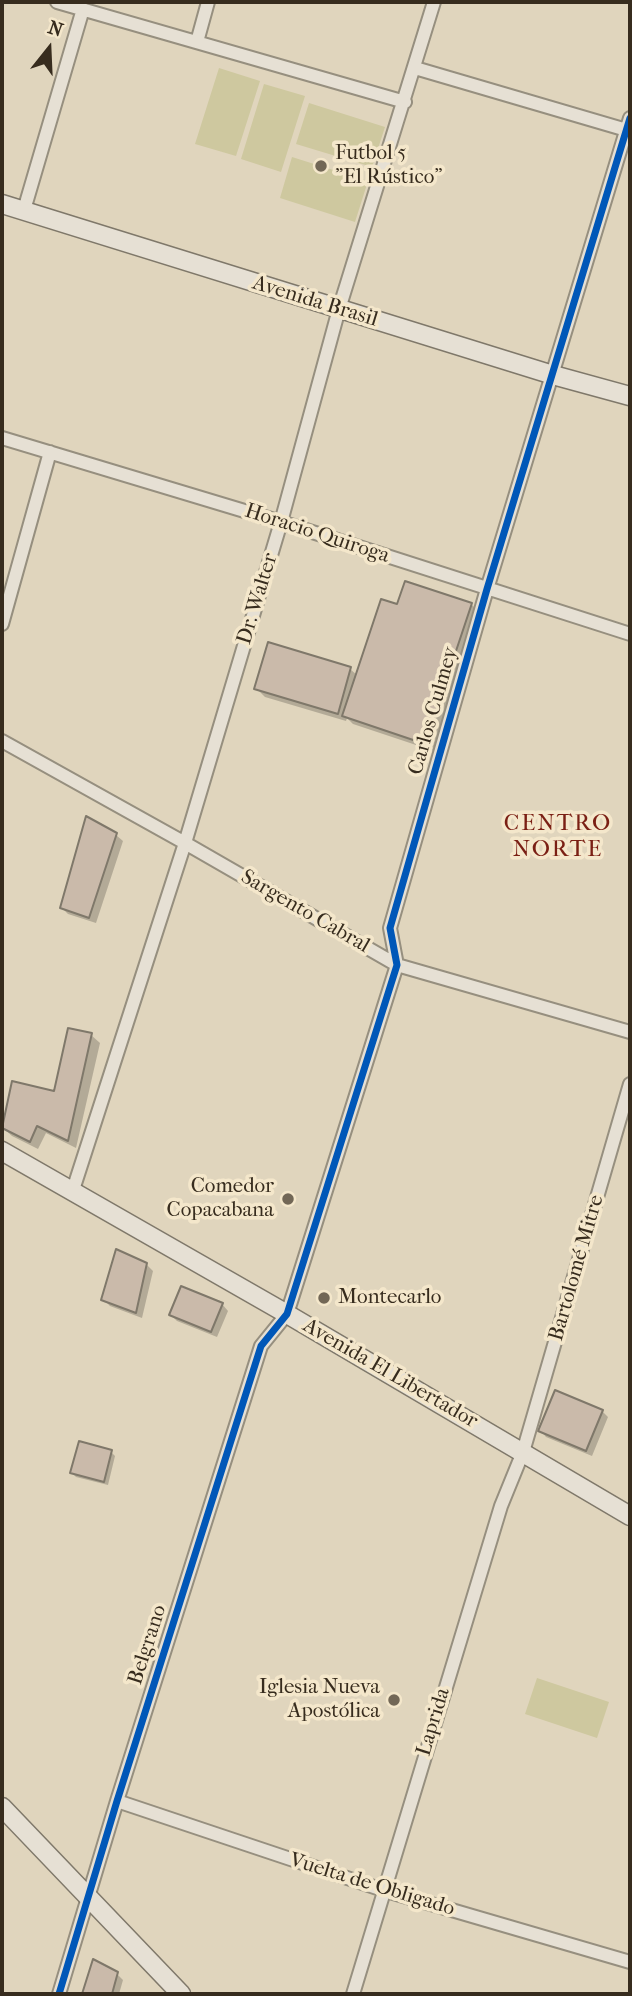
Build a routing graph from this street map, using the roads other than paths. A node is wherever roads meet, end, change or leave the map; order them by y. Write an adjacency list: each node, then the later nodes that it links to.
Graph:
1 (57, 2): 4 (street)
2 (208, 2): 5 (street)
3 (434, 2): 6 (street, Dr. Walter)
4 (83, 9): 5 (street); 10 (street)
5 (197, 42): 7 (street)
6 (415, 68): 7 (street, Dr. Walter); 8 (street)
7 (405, 102): 11 (street, Dr. Walter)
8 (629, 127): 12 (street, Carlos Culmey)
9 (2, 204): 10 (main road, Avenida Brasil)
10 (24, 211): 11 (main road, Avenida Brasil)
11 (339, 309): 12 (main road, Avenida Brasil); 16 (street, Dr. Walter)
12 (553, 375): 13 (main road, Avenida Brasil); 17 (street, Carlos Culmey)
13 (630, 396)
14 (2, 438): 15 (street, Horacio Quiroga)
15 (50, 452): 16 (street, Horacio Quiroga); 18 (street)
16 (281, 522): 17 (street, Horacio Quiroga); 21 (street, Dr. Walter)
17 (487, 589): 19 (street, Horacio Quiroga); 22 (street, Carlos Culmey)
18 (2, 624)
19 (630, 634)
20 (2, 741): 21 (street, Sargento Cabral)
21 (185, 843): 22 (street, Sargento Cabral); 26 (street, Dr. Walter)
22 (397, 965): 23 (street, Sargento Cabral); 27 (street, Carlos Culmey)
23 (630, 1032)
24 (630, 1084): 28 (street, Bartolomé Mitre)
25 (2, 1151): 26 (main road, Avenida El Libertador)
26 (72, 1194): 27 (main road, Avenida El Libertador)
27 (287, 1314): 28 (main road, Avenida El Libertador); 30 (street, Belgrano)
28 (523, 1452): 29 (main road, Avenida El Libertador); 32 (street, Laprida)
29 (630, 1516)
30 (117, 1801): 32 (street, Vuelta de Obligado); 33 (street, Belgrano)
31 (2, 1807): 33 (main road)
32 (383, 1890): 34 (street, Vuelta de Obligado); 37 (street, Laprida)
33 (89, 1898): 35 (street, Belgrano); 36 (main road)
34 (630, 1962)
35 (59, 1994)
36 (181, 1994)
37 (353, 1994)

